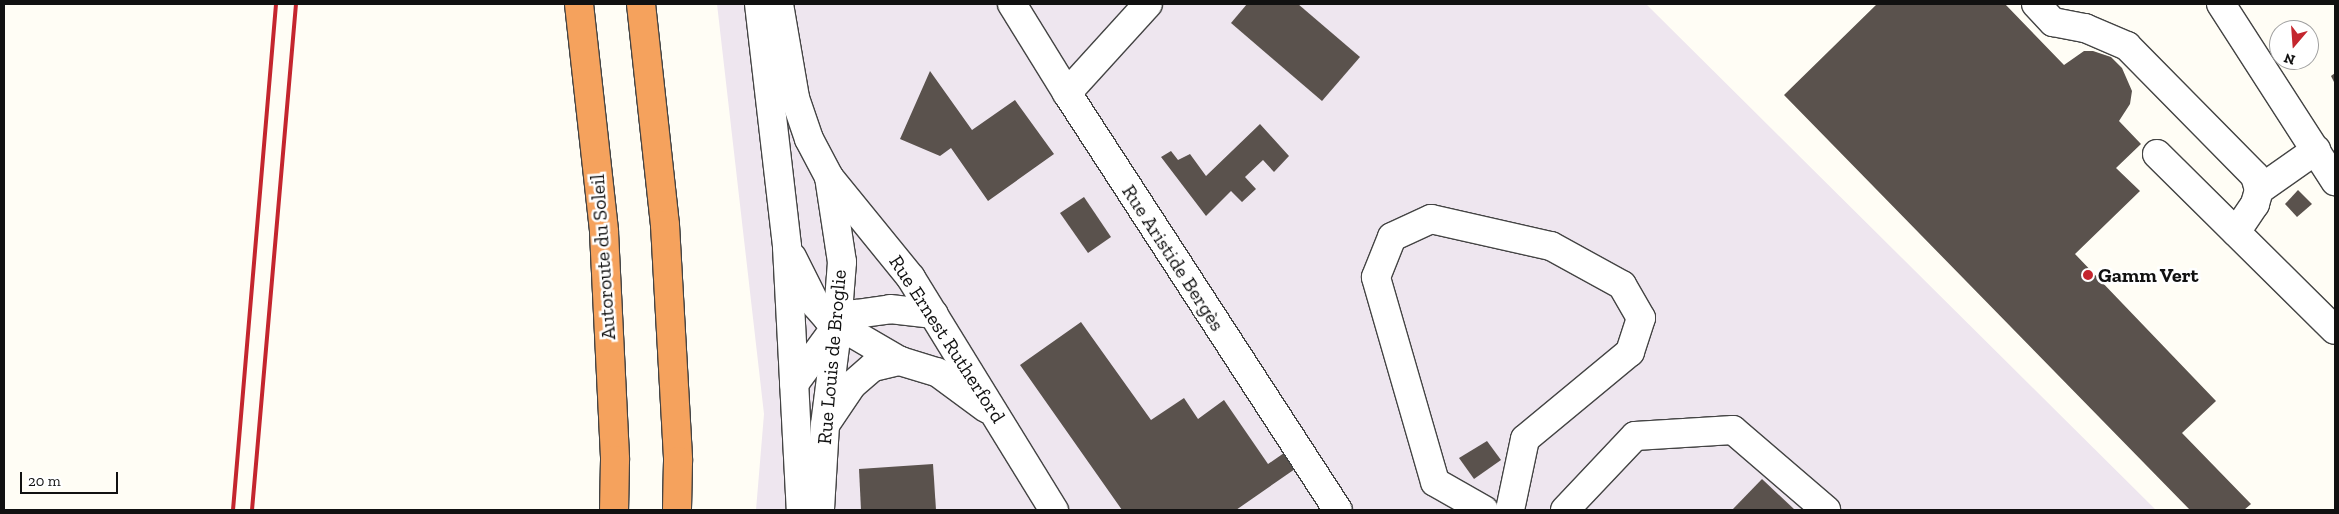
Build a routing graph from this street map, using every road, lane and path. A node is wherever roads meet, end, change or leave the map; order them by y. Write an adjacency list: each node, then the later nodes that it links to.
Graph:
1 (579, 4): 24 (highway, Autoroute du Soleil)
2 (641, 4): 25 (highway)
3 (759, 4): 16 (street)
4 (779, 4): 12 (street, Rue Louis de Broglie)
5 (1012, 4): 9 (street, Rue Aristide Bergès)
6 (1148, 4): 9 (street)
7 (2036, 4): 14 (street)
8 (2221, 4): 10 (street)
9 (1066, 93): 29 (street, Rue Aristide Bergès)
10 (2316, 150): 13 (street); 14 (street)
11 (2157, 154): 15 (street)
12 (829, 177): 17 (street, Rue Ernest Rutherford); 18 (street, Rue Louis de Broglie)
13 (2335, 181)
14 (2259, 190): 15 (street)
15 (2236, 232): 19 (street)
16 (788, 247): 18 (street); 21 (street)
17 (934, 314): 18 (street); 22 (street, Rue Ernest Rutherford)
18 (838, 324): 20 (street); 21 (street); 23 (street, Rue Louis de Broglie)
19 (2335, 330)
20 (900, 361): 22 (street); 23 (street)
21 (794, 384): 26 (street)
22 (1000, 420): 28 (street, Rue Ernest Rutherford)
23 (825, 425): 27 (street, Rue Louis de Broglie)
24 (614, 510)
25 (676, 510)
26 (800, 510)
27 (820, 510)
28 (1054, 510)
29 (1338, 510)
30 (1484, 510): 31 (street)
31 (1510, 510)
32 (1565, 510): 33 (street)
33 (1826, 510)

